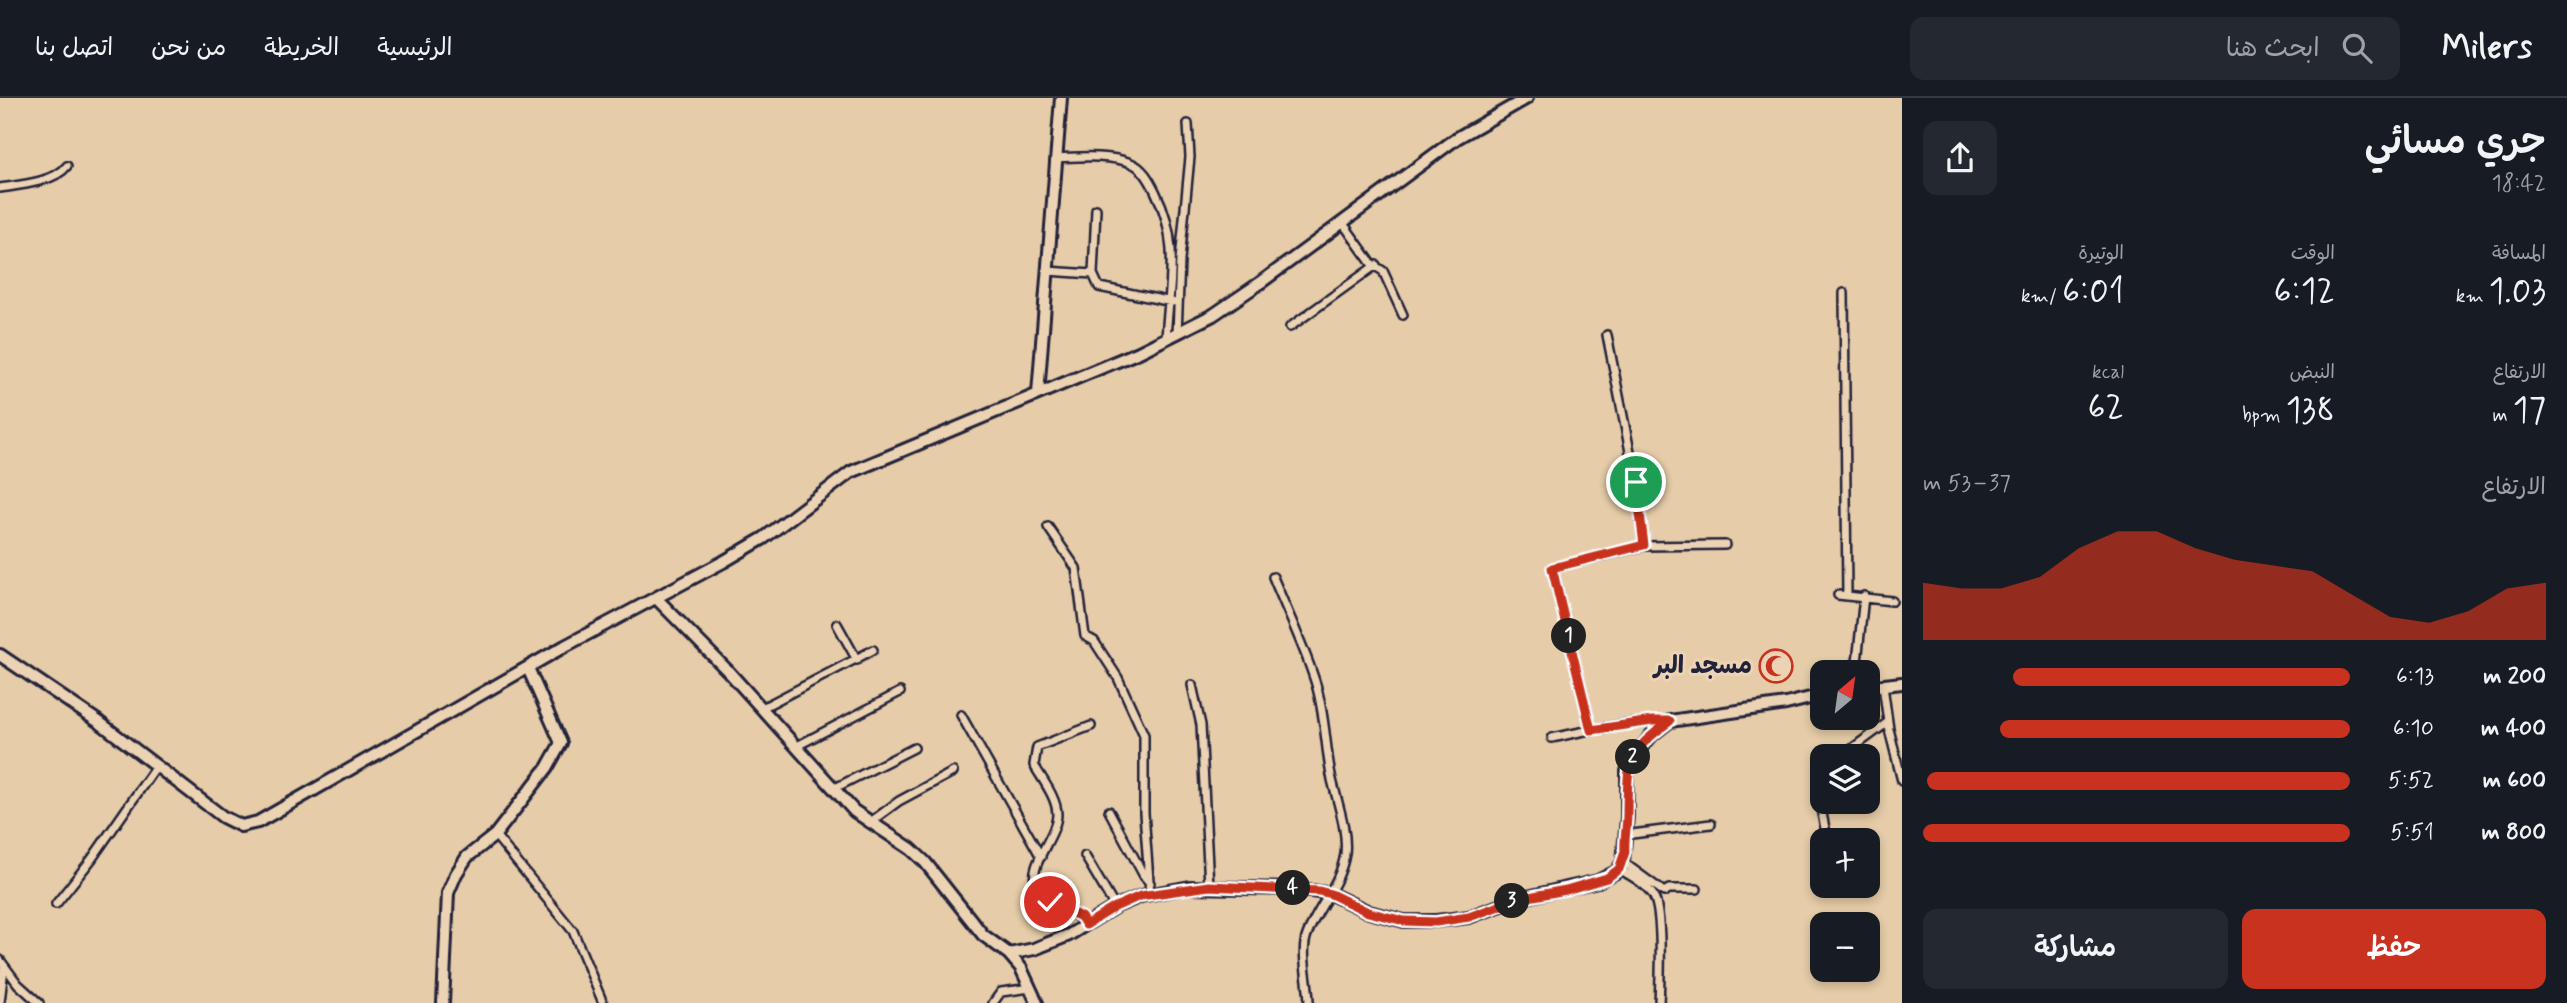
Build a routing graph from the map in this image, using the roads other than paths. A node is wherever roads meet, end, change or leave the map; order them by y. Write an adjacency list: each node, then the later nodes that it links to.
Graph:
1 (1061, 98): 4 (street)
2 (1527, 98): 8 (street)
3 (1188, 124): 14 (street)
4 (1055, 158): 10 (street); 13 (street)
5 (67, 166): 6 (street)
6 (0, 188)
7 (1096, 209): 11 (street)
8 (1342, 222): 9 (street); 18 (street)
9 (1376, 265): 15 (street); 16 (street)
10 (1047, 271): 11 (street); 19 (street)
11 (1093, 274): 13 (street)
12 (1844, 293): 25 (street)
13 (1168, 300): 14 (street); 18 (street)
14 (1178, 305): 18 (street)
15 (1403, 314)
16 (1290, 327)
17 (1607, 335): 21 (street)
18 (1171, 337): 19 (street)
19 (1038, 394): 27 (street)
20 (1048, 527): 64 (street)
21 (1644, 545): 22 (street); 46 (street)
22 (1726, 545)
23 (1273, 578): 66 (street)
24 (1838, 595): 25 (street)
25 (1847, 596): 26 (street)
26 (1864, 596): 28 (street); 33 (street)
27 (656, 598): 34 (street); 41 (street)
28 (1892, 601)
29 (837, 624): 32 (street)
30 (873, 650): 32 (street)
31 (0, 655): 51 (street)
32 (857, 660): 41 (street)
33 (1857, 660)
34 (528, 668): 51 (street); 58 (street)
35 (1902, 683): 38 (street)
36 (1192, 685): 63 (street)
37 (1880, 686): 38 (street)
38 (1883, 686): 44 (street)
39 (900, 692): 49 (street)
40 (1810, 698): 43 (street)
41 (762, 708): 49 (street)
42 (961, 716): 61 (street)
43 (1670, 721): 46 (street); 59 (street)
44 (1888, 722): 48 (street); 53 (street)
45 (1091, 726): 61 (street)
46 (1591, 730): 47 (street)
47 (1552, 738)
48 (1858, 744)
49 (797, 746): 54 (street)
50 (914, 748): 54 (street)
51 (157, 765): 67 (street)
52 (953, 772): 56 (street)
53 (1902, 781)
54 (835, 788): 56 (street)
55 (1109, 811): 64 (street)
56 (869, 823): 70 (street)
57 (1711, 824): 59 (street)
58 (495, 835): 75 (street); 76 (street)
59 (1624, 835): 62 (street)
60 (1085, 856): 68 (street)
61 (1041, 857): 69 (street)
62 (1621, 865): 65 (street); 66 (street); 80 (street)
63 (1209, 886): 64 (street); 66 (street)
64 (1150, 888): 68 (street)
65 (1697, 888)
66 (1331, 894): 79 (street)
67 (56, 904)
68 (1115, 907): 69 (street)
69 (1086, 925): 70 (street)
70 (1009, 954): 72 (street)
71 (2, 964): 73 (street); 74 (street)
72 (1031, 988): 77 (street); 78 (street)
73 (0, 1002)
74 (39, 1003)
75 (443, 1003)
76 (603, 1003)
77 (993, 1003)
78 (1037, 1003)
79 (1309, 1003)
80 (1659, 1003)

